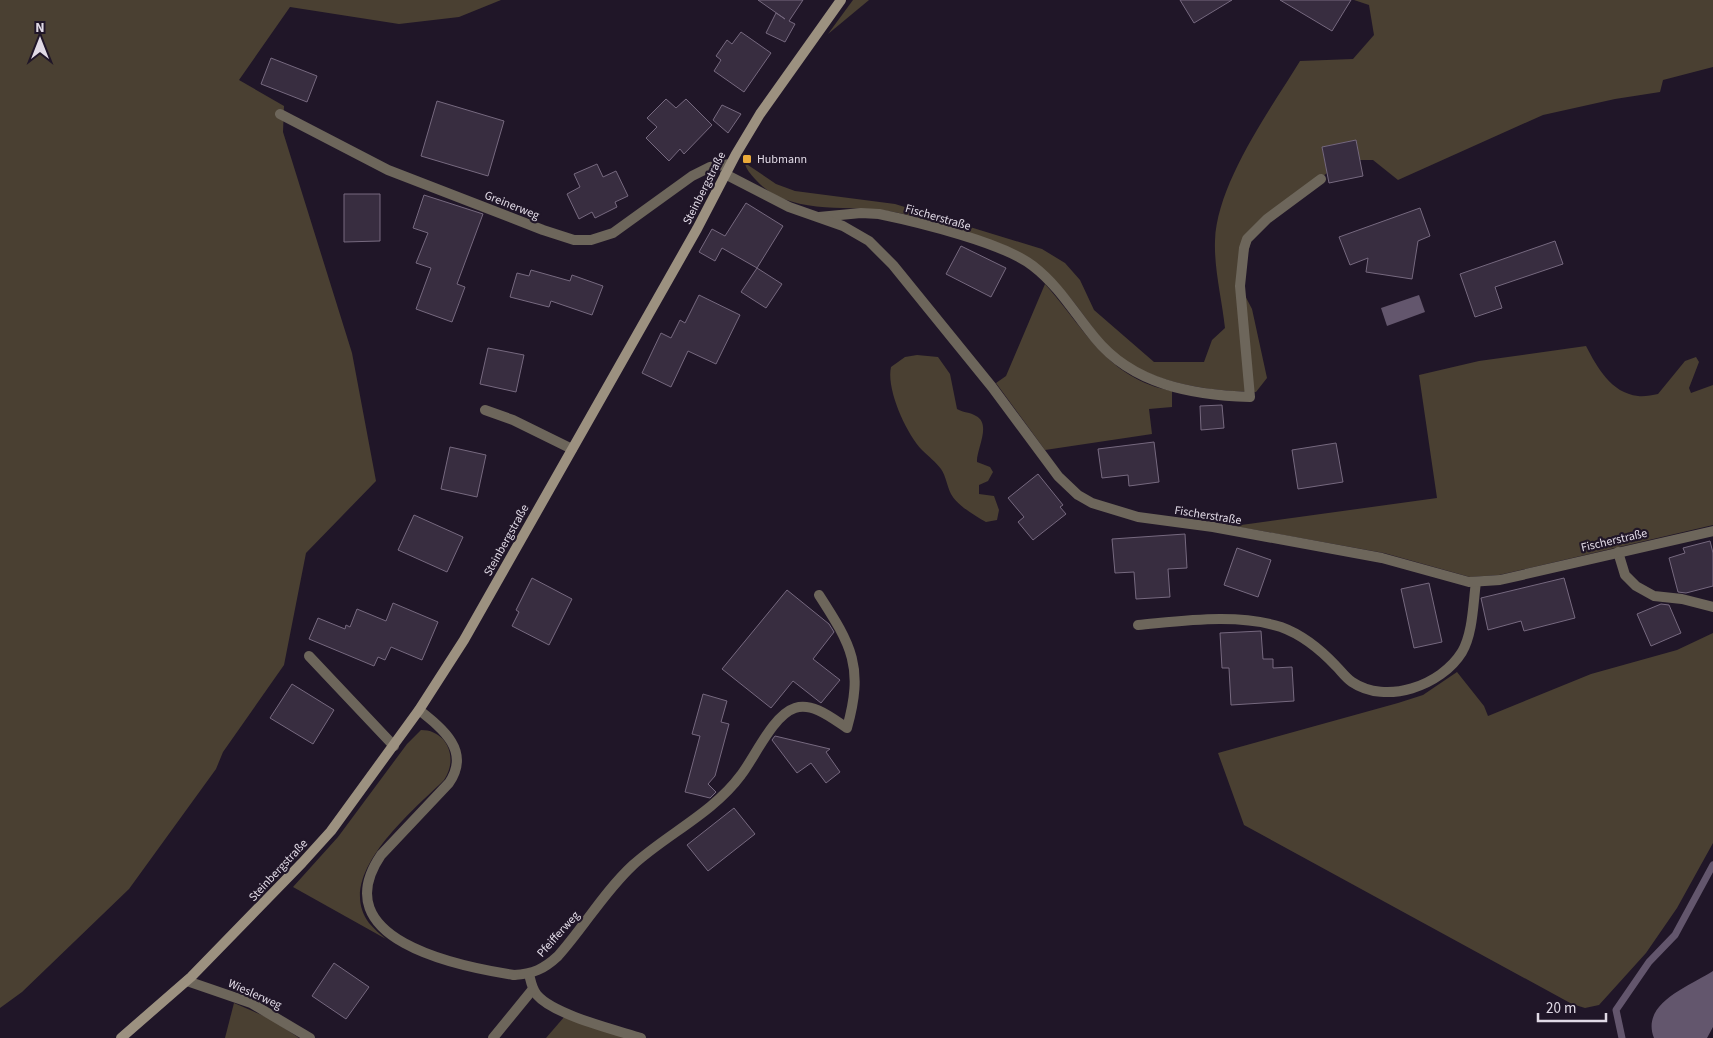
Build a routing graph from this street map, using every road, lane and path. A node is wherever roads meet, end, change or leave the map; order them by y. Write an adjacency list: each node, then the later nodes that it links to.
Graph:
1 (841, 0): 3 (street, Steinbergstraße)
2 (280, 114): 3 (street, Greinerweg)
3 (730, 164): 4 (street, Steinbergstraße)
4 (725, 174): 6 (street, Fischerstraße); 8 (street, Steinbergstraße)
5 (1321, 178): 6 (street, Fischerstraße)
6 (819, 217): 11 (street, Fischerstraße)
7 (485, 410): 8 (street)
8 (572, 449): 16 (street, Steinbergstraße)
9 (1713, 531): 10 (street, Fischerstraße)
10 (1618, 552): 11 (street, Fischerstraße); 13 (street)
11 (1476, 582): 14 (street)
12 (819, 595): 18 (street, Pfeifferweg)
13 (1713, 607)
14 (1138, 625)
15 (309, 656): 17 (street)
16 (419, 710): 17 (street, Steinbergstraße); 18 (street, Pfeifferweg)
17 (394, 746): 19 (street, Steinbergstraße)
18 (529, 974): 20 (street)
19 (187, 981): 21 (street, Steinbergstraße); 22 (street, Wieslerweg)
20 (533, 989): 23 (street); 24 (street)
21 (120, 1038)
22 (310, 1038)
23 (494, 1038)
24 (641, 1038)

